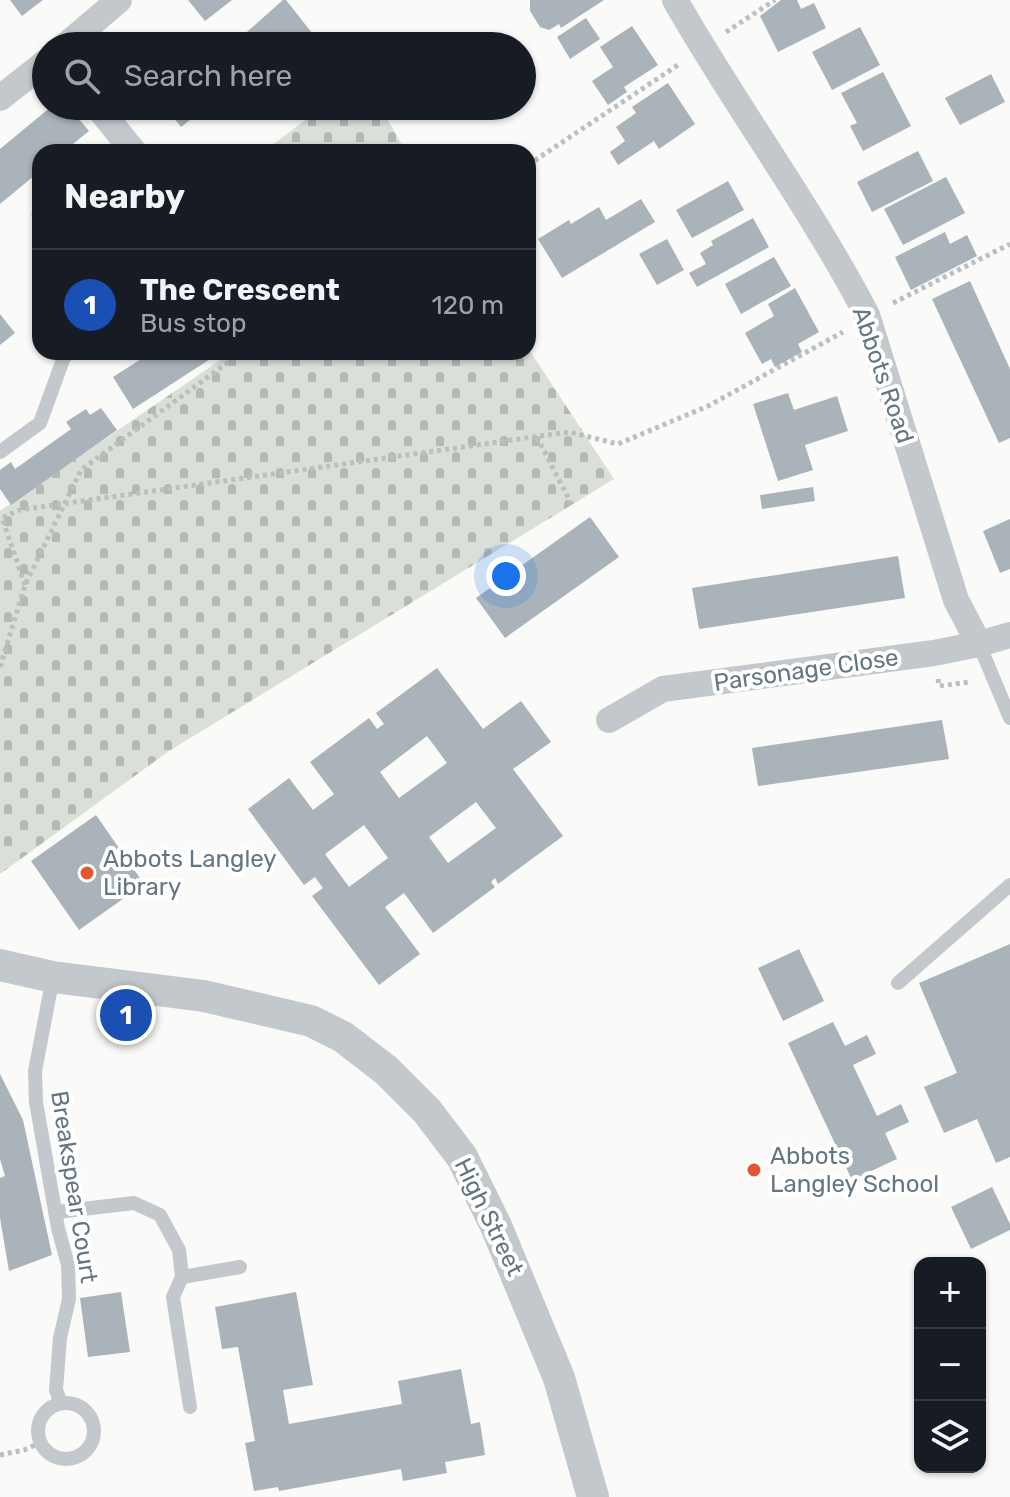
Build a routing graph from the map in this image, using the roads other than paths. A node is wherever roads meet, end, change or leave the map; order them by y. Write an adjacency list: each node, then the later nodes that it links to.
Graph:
1 (119, 0): 3 (street)
2 (675, 0): 11 (street, Abbots Road)
3 (81, 32)
4 (32, 73): 5 (street)
5 (0, 98)
6 (108, 120): 7 (street)
7 (128, 144)
8 (63, 360): 9 (lane)
9 (0, 452)
10 (1010, 635): 11 (street, Parsonage Close)
11 (979, 644): 12 (lane); 13 (street, Parsonage Close)
12 (1010, 718)
13 (609, 720)
14 (1010, 885): 17 (lane)
15 (0, 965): 16 (street, High Street)
16 (53, 977): 18 (lane, Breakspear Court); 23 (street, High Street)
17 (898, 983)
18 (57, 1212): 20 (lane); 21 (lane, Breakspear Court)
19 (240, 1267): 20 (lane)
20 (182, 1277): 22 (lane)
21 (61, 1403): 21 (lane)
22 (190, 1407)
23 (593, 1497)

